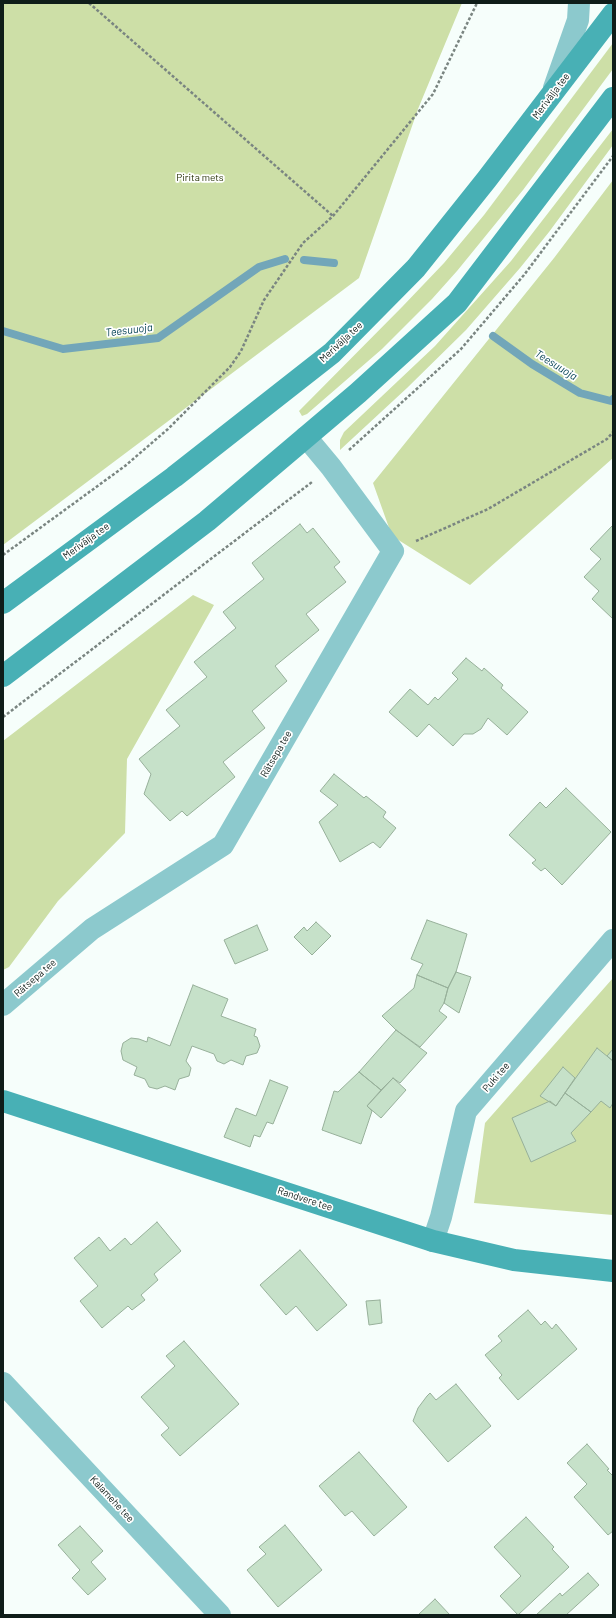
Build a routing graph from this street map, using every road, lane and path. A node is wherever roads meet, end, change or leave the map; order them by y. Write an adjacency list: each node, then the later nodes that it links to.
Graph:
1 (89, 3): 8 (path)
2 (477, 3): 8 (path)
3 (579, 3): 5 (street)
4 (613, 14): 5 (main road, Merivälja tee)
5 (552, 94): 15 (main road, Merivälja tee)
6 (613, 98): 10 (main road)
7 (613, 156): 11 (path)
8 (333, 216): 14 (path)
9 (613, 432): 13 (path)
10 (306, 437): 13 (street); 16 (main road)
11 (346, 454)
12 (314, 480): 17 (path)
13 (394, 551): 19 (street, Rätsepa tee)
14 (3, 555)
15 (3, 603)
16 (3, 676)
17 (3, 716)
18 (613, 940): 21 (street, Puki tee)
19 (3, 1005)
20 (3, 1101): 21 (main road, Randvere tee)
21 (433, 1241): 22 (main road, Randvere tee)
22 (613, 1271)
23 (3, 1383): 24 (street, Kalamehe tee)
24 (220, 1615)

